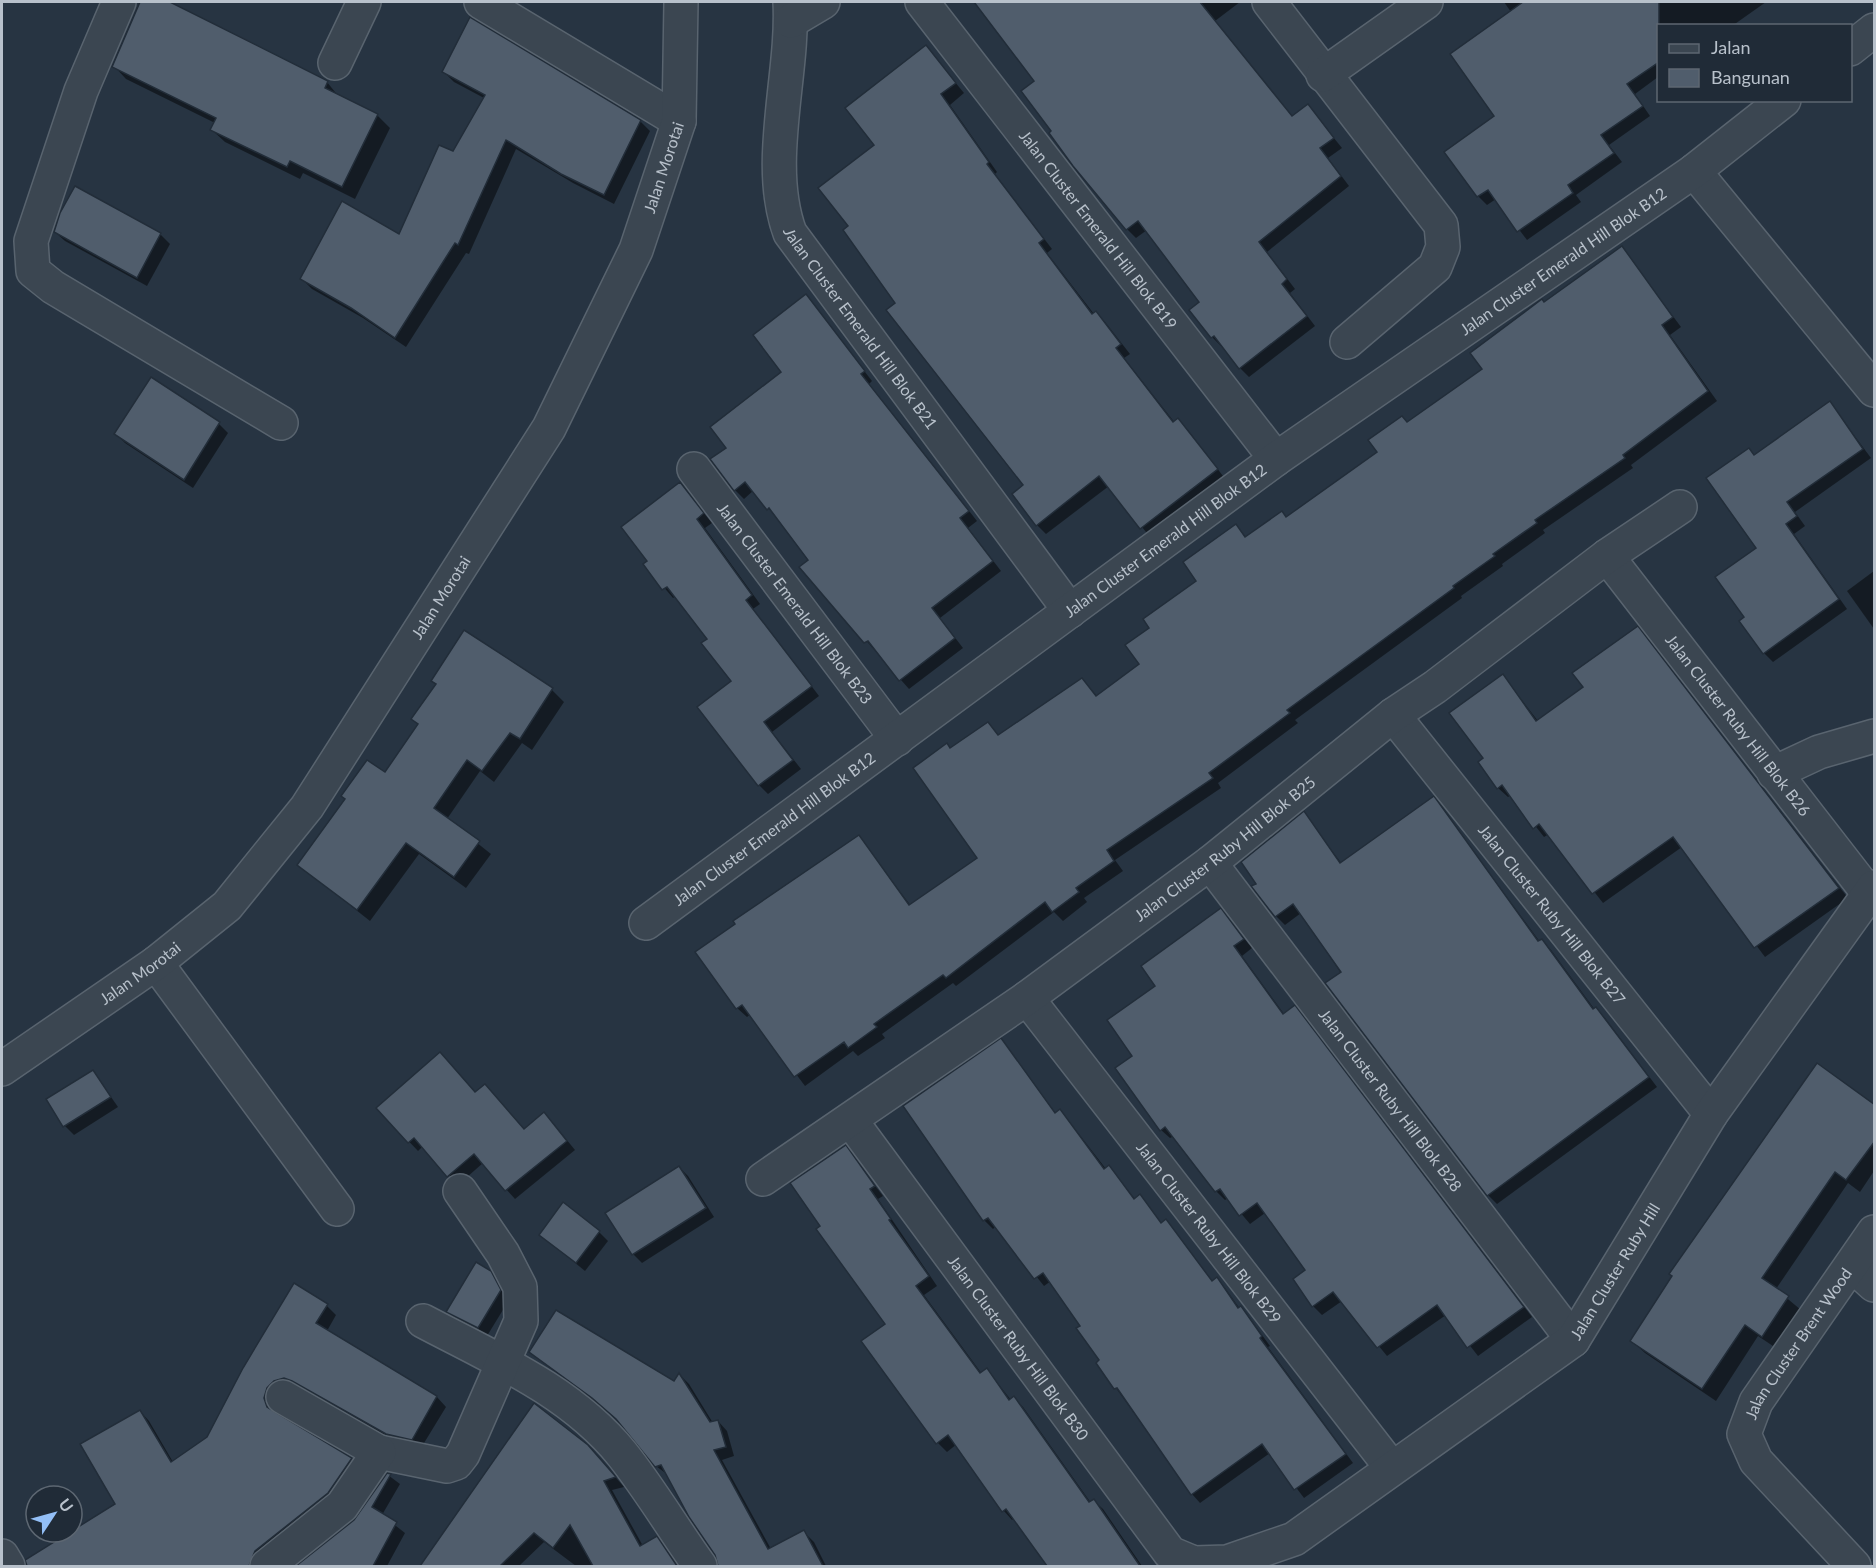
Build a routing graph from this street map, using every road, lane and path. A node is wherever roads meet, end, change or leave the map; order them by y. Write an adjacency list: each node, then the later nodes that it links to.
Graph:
1 (119, 2): 19 (street)
2 (364, 2): 12 (street)
3 (481, 2): 15 (street)
4 (681, 2): 15 (street, Jalan Morotai)
5 (823, 2): 9 (street)
6 (922, 2): 20 (street, Jalan Cluster Emerald Hill Blok B19)
7 (1269, 2): 13 (street)
8 (1426, 2): 13 (street)
9 (790, 11): 24 (street, Jalan Cluster Emerald Hill Blok B21)
10 (1875, 30): 11 (street)
11 (1852, 48)
12 (335, 63)
13 (1323, 75): 17 (street)
14 (1781, 102): 16 (street, Jalan Cluster Emerald Hill Blok B12)
15 (679, 121): 32 (street, Jalan Morotai)
16 (1694, 171): 18 (street); 20 (street, Jalan Cluster Emerald Hill Blok B12)
17 (1347, 342)
18 (1875, 390)
19 (281, 423)
20 (1276, 459): 24 (street, Jalan Cluster Emerald Hill Blok B12)
21 (694, 469): 27 (street, Jalan Cluster Emerald Hill Blok B23)
22 (1680, 507): 23 (street, Jalan Cluster Ruby Hill Blok B25)
23 (1607, 556): 25 (street, Jalan Cluster Ruby Hill Blok B25); 28 (street, Jalan Cluster Ruby Hill Blok B26)
24 (1070, 610): 27 (street, Jalan Cluster Emerald Hill Blok B12)
25 (1393, 715): 29 (street, Jalan Cluster Ruby Hill Blok B25); 35 (street, Jalan Cluster Ruby Hill Blok B27)
26 (1875, 736): 28 (street)
27 (897, 739): 31 (street, Jalan Cluster Emerald Hill Blok B12)
28 (1774, 773): 30 (street, Jalan Cluster Ruby Hill Blok B26)
29 (1209, 863): 33 (street, Jalan Cluster Ruby Hill Blok B25); 43 (street, Jalan Cluster Ruby Hill Blok B28)
30 (1872, 891): 35 (street, Jalan Cluster Ruby Hill)
31 (646, 923)
32 (156, 963): 34 (street, Jalan Morotai); 39 (street)
33 (1027, 998): 36 (street, Jalan Cluster Ruby Hill Blok B25); 47 (street, Jalan Cluster Ruby Hill Blok B29)
34 (2, 1069)
35 (1711, 1114): 43 (street, Jalan Cluster Ruby Hill)
36 (851, 1121): 37 (street, Jalan Cluster Ruby Hill Blok B25); 49 (street, Jalan Cluster Ruby Hill Blok B30)
37 (763, 1179)
38 (460, 1191): 44 (street)
39 (337, 1209)
40 (1875, 1232): 41 (street, Jalan Cluster Brent Wood)
41 (1864, 1275): 53 (street, Jalan Cluster Brent Wood)
42 (423, 1321): 44 (street)
43 (1572, 1340): 47 (street, Jalan Cluster Ruby Hill)
44 (504, 1364): 46 (street); 52 (street)
45 (283, 1397): 46 (street)
46 (379, 1452): 51 (street)
47 (1391, 1467): 49 (street, Jalan Cluster Ruby Hill)
48 (2, 1556): 50 (street)
49 (1194, 1563)
50 (9, 1566)
51 (267, 1566)
52 (700, 1566)
53 (1854, 1566)

